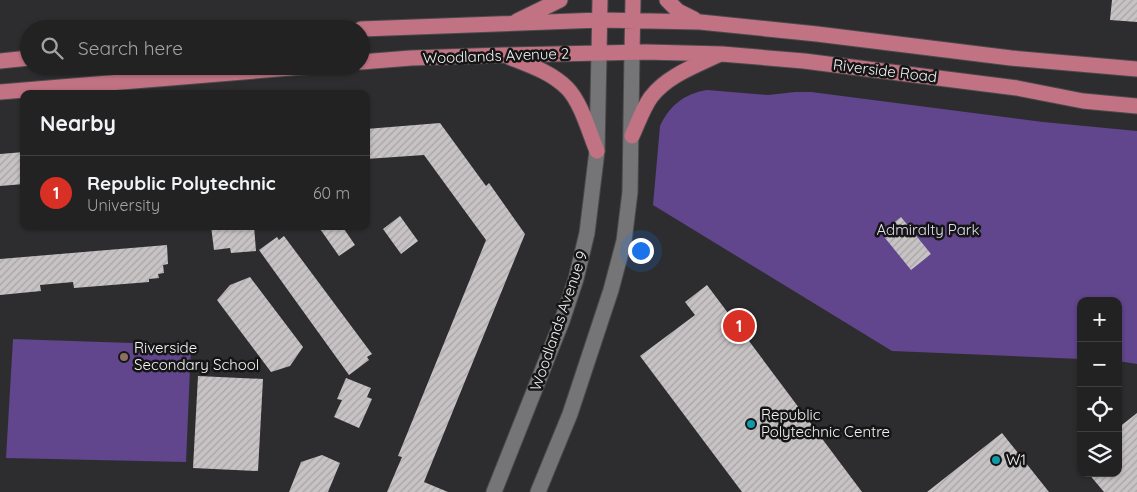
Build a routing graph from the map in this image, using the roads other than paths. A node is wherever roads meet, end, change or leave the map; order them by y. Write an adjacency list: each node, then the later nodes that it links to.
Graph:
1 (560, 0): 8 (main road)
2 (600, 0): 5 (main road)
3 (633, 0): 6 (main road)
4 (667, 0): 7 (main road)
5 (600, 20): 6 (main road); 8 (main road); 10 (main road)
6 (632, 20): 7 (main road, Riverside Road); 11 (main road)
7 (700, 22): 17 (main road, Riverside Road)
8 (511, 24): 9 (main road)
9 (370, 29)
10 (599, 52): 11 (main road, Woodlands Avenue 2); 13 (main road, Woodlands Avenue 2); 24 (main road, Woodlands Avenue 9)
11 (632, 52): 12 (main road, Riverside Road); 23 (main road)
12 (722, 54): 22 (main road, Riverside Road); 23 (main road)
13 (505, 55): 16 (main road, Woodlands Avenue 2); 24 (main road)
14 (20, 59): 15 (main road)
15 (0, 61)
16 (370, 61)
17 (1137, 69)
18 (206, 75): 20 (main road)
19 (20, 90): 21 (main road)
20 (24, 90)
21 (0, 92)
22 (1137, 106)
23 (632, 136): 26 (main road)
24 (597, 151): 25 (main road, Woodlands Avenue 9)
25 (494, 492)
26 (538, 492)

